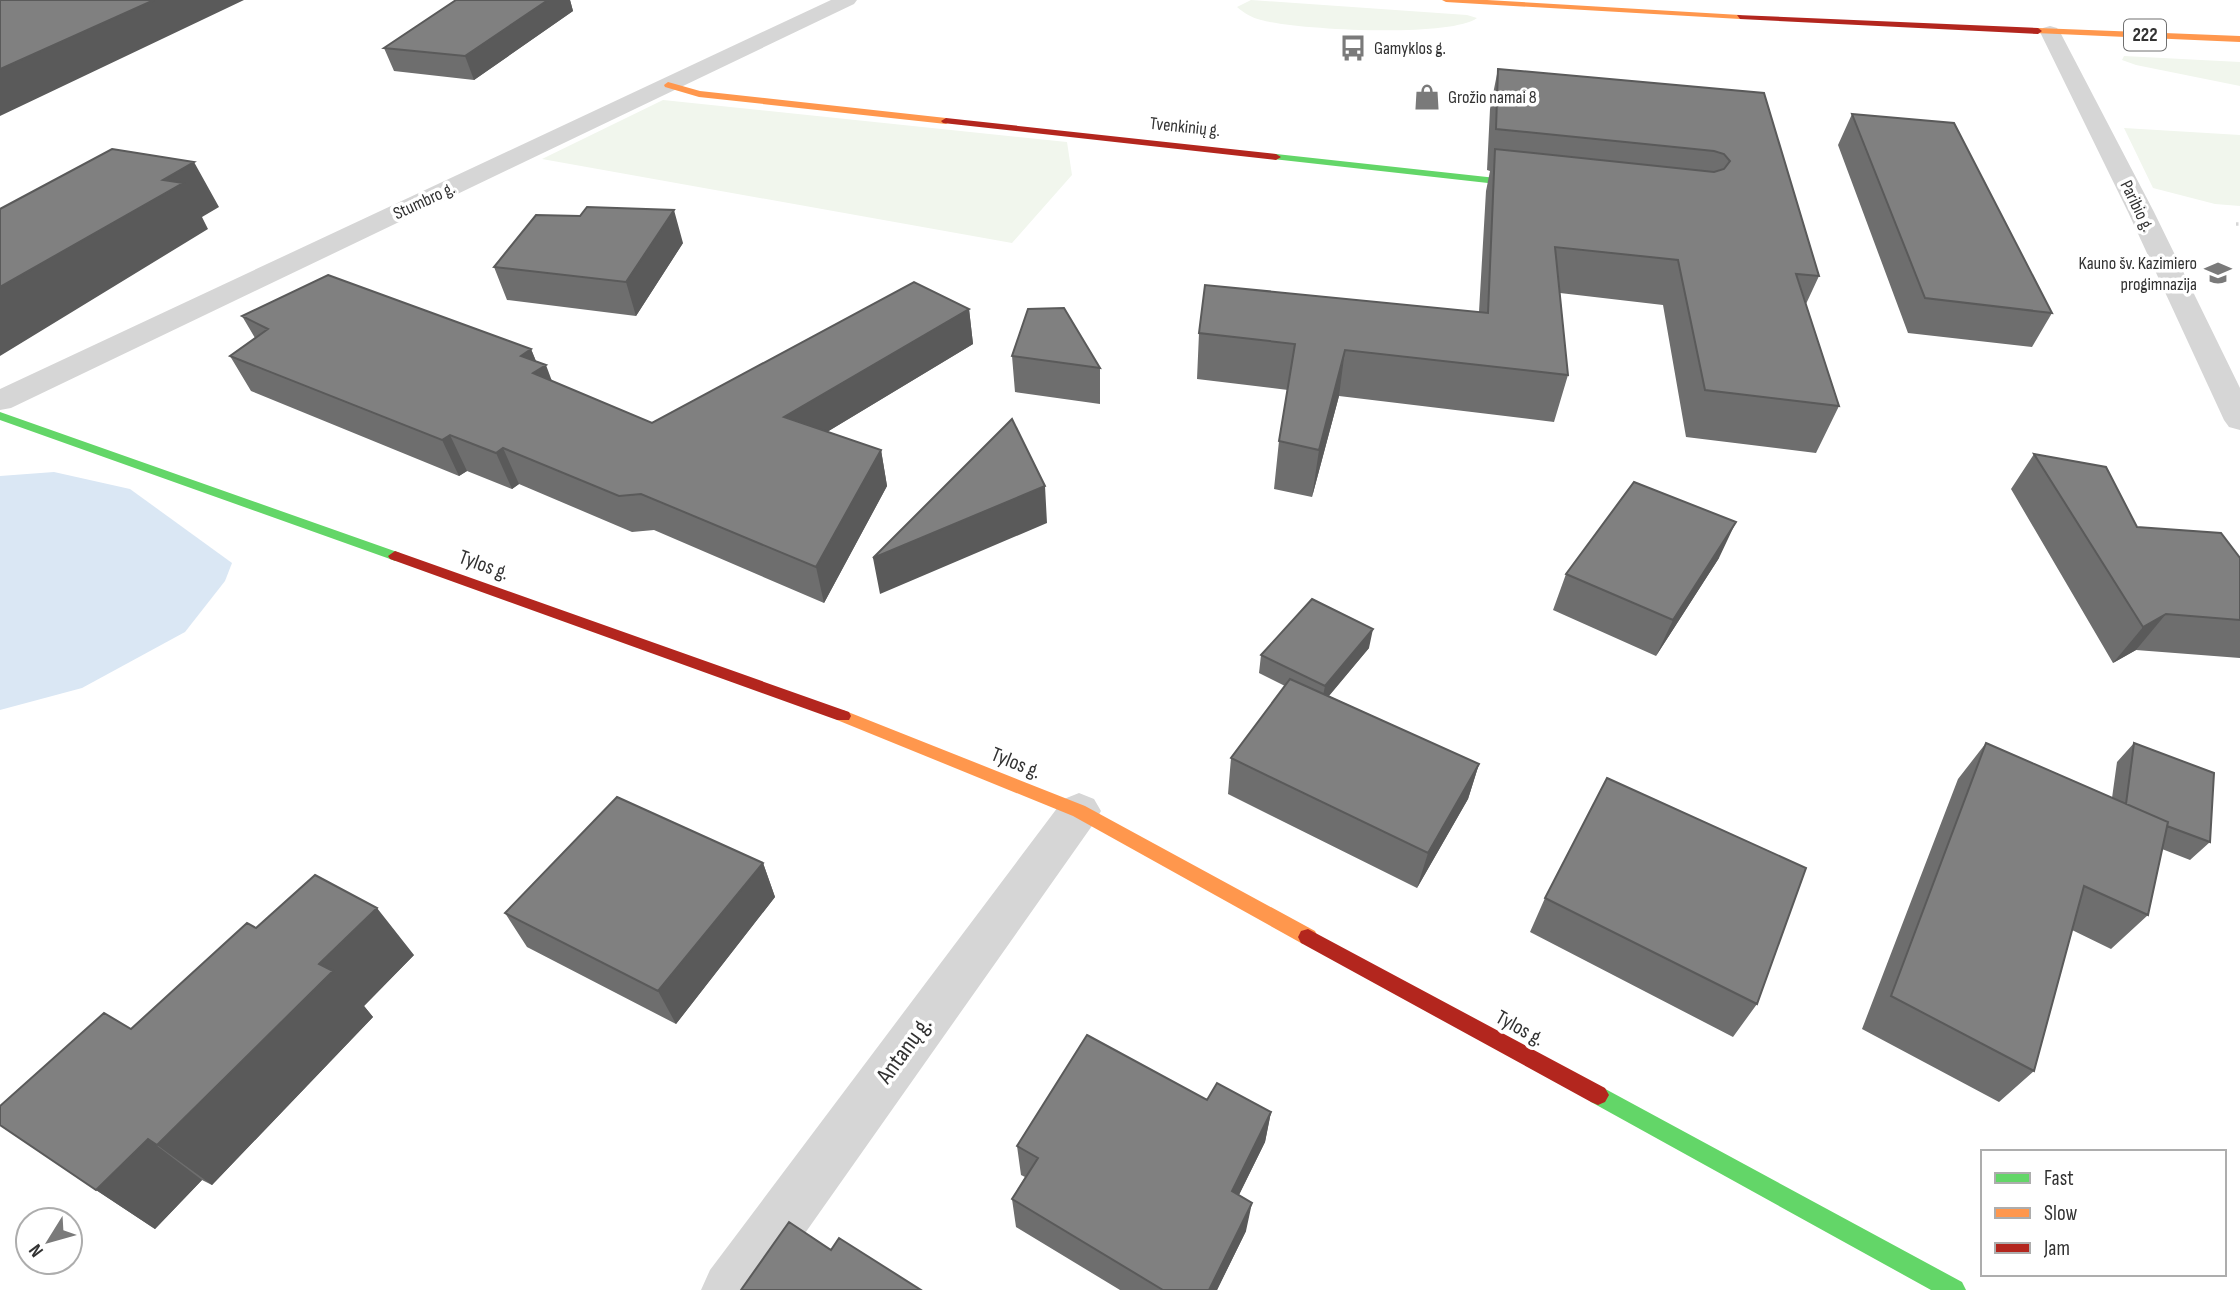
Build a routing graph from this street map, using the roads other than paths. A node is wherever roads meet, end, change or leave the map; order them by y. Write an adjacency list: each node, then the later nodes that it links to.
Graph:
1 (847, 0): 5 (street, Stumbro g.)
2 (1446, 0): 3 (street, 222)
3 (2050, 32): 4 (street, 222); 9 (street, Paribio g.)
4 (2240, 39)
5 (668, 85): 6 (street, Tvenkinių g.); 7 (street, Stumbro g.)
6 (1563, 189)
7 (0, 401)
8 (0, 416): 10 (street, Tylos g.)
9 (2240, 420)
10 (1079, 811): 11 (street, Antanų g.); 12 (street, Tylos g.)
11 (730, 1290)
12 (1954, 1290)

